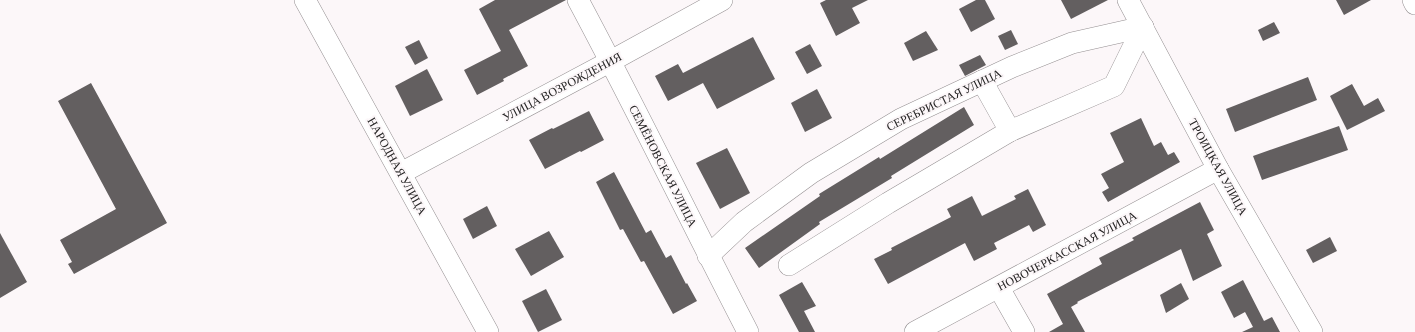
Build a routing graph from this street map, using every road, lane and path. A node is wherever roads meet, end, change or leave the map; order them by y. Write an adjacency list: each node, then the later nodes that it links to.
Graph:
1 (305, 0): 12 (street, НАРОДНАЯ УЛИЦА)
2 (578, 0): 8 (street, СЕМЁНОВСКАЯ УЛИЦА)
3 (722, 0): 8 (street, УЛИЦА ВОЗРОЖДЕНИЯ)
4 (1128, 0): 7 (street, ТРОИЦКАЯ УЛИЦА)
5 (1413, 0): 6 (street)
6 (1415, 4)
7 (1143, 27): 9 (street, СЕРЕБРИСТАЯ УЛИЦА); 10 (street); 11 (street, ТРОИЦКАЯ УЛИЦА)
8 (611, 61): 12 (street, УЛИЦА ВОЗРОЖДЕНИЯ); 13 (street, СЕМЁНОВСКАЯ УЛИЦА)
9 (982, 81): 10 (street); 13 (street, СЕРЕБРИСТАЯ УЛИЦА)
10 (1010, 131): 14 (street)
11 (1218, 169): 15 (street, НОВОЧЕРКАССКАЯ УЛИЦА); 20 (street, ТРОИЦКАЯ УЛИЦА)
12 (401, 173): 16 (street, НАРОДНАЯ УЛИЦА)
13 (708, 256): 17 (street, СЕМЁНОВСКАЯ УЛИЦА)
14 (789, 264)
15 (999, 288): 18 (street, НОВОЧЕРКАССКАЯ УЛИЦА); 19 (street)
16 (488, 332)
17 (748, 332)
18 (916, 332)
19 (1024, 332)
20 (1312, 332)

